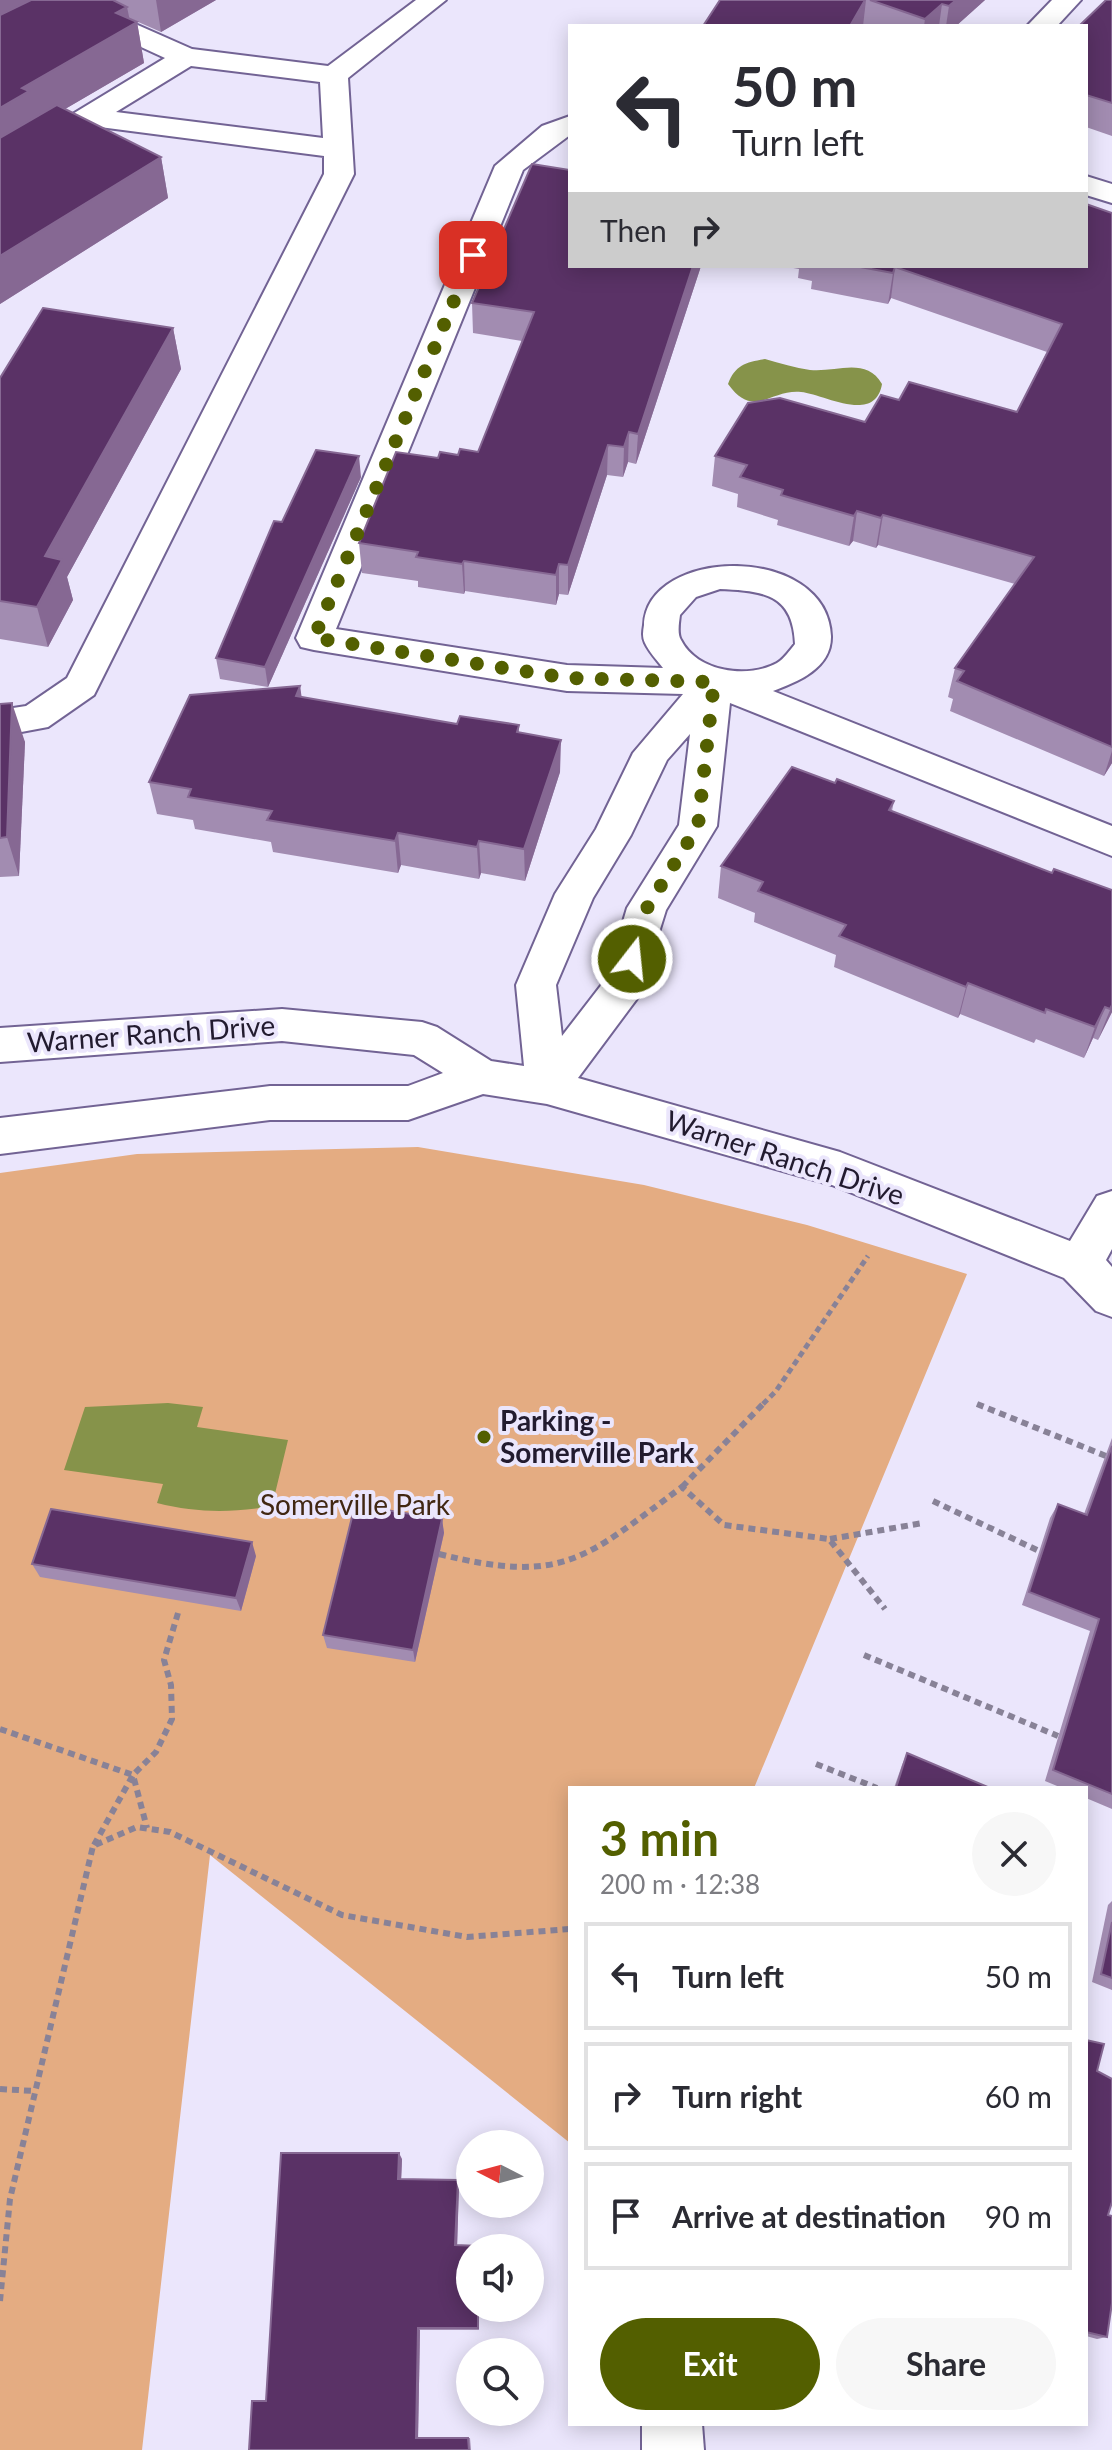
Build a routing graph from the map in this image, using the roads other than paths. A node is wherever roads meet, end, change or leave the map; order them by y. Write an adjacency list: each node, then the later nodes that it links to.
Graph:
1 (433, 0): 6 (street)
2 (1068, 0): 3 (street)
3 (1043, 24)
4 (0, 50): 5 (street)
5 (186, 57): 6 (street); 7 (street)
6 (334, 75): 9 (street)
7 (89, 117): 9 (street); 10 (street)
8 (568, 126): 13 (street)
9 (337, 149): 14 (street)
10 (0, 170)
11 (1088, 186): 12 (street)
12 (1112, 194)
13 (714, 682): 15 (street); 18 (street); 18 (street)
14 (0, 723)
15 (1112, 842)
16 (0, 1045): 17 (street, Warner Ranch Drive)
17 (482, 1077): 18 (street, Warner Ranch Drive); 19 (street, Warner Ranch Drive)
18 (547, 1087): 21 (street, Warner Ranch Drive)
19 (0, 1136)
20 (1112, 1209): 21 (street)
21 (1096, 1262): 22 (street, Warner Ranch Drive)
22 (1112, 1297)
23 (672, 2426): 24 (street)
24 (673, 2450)

